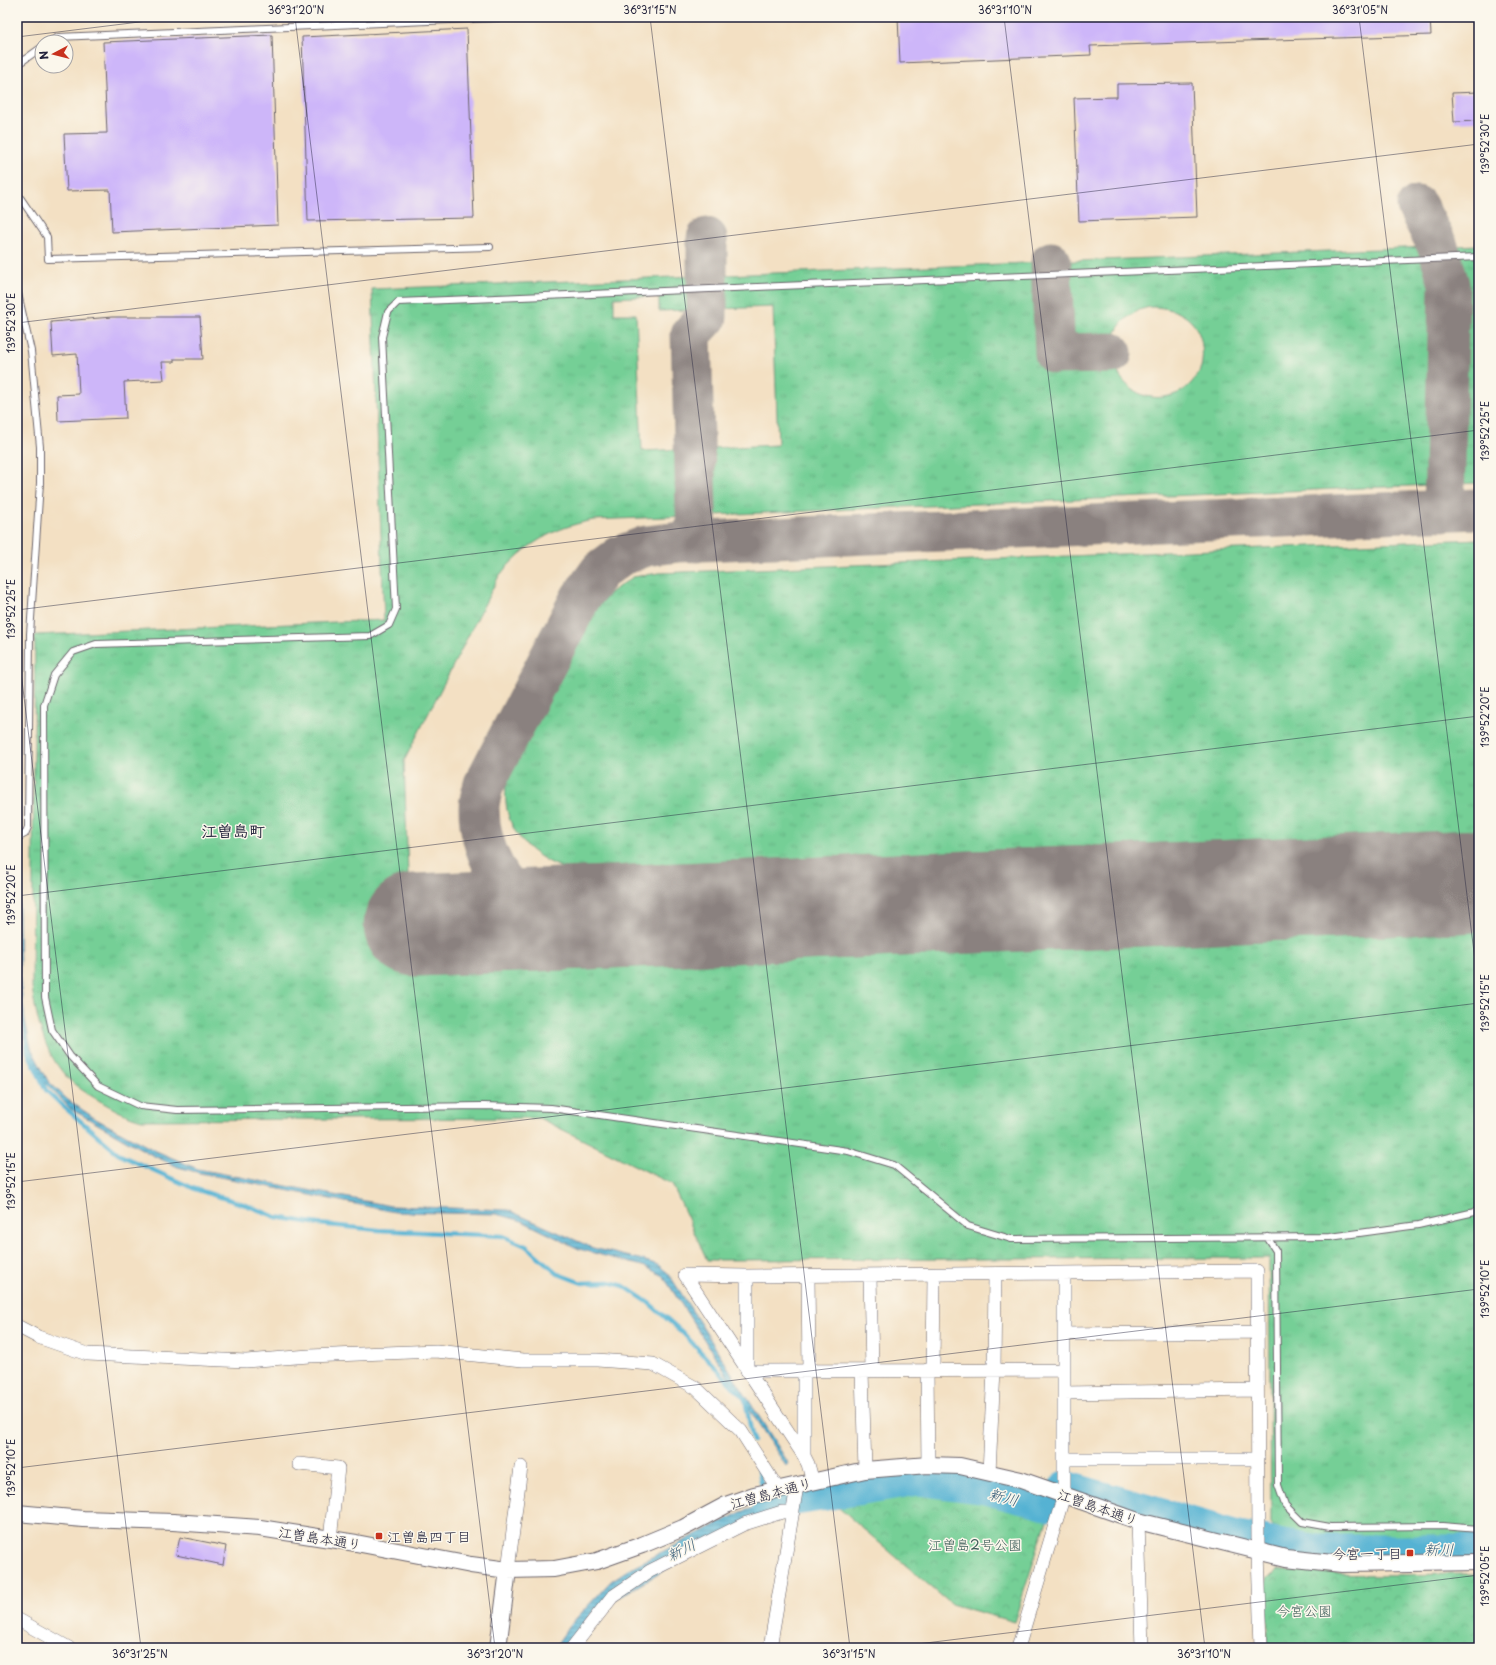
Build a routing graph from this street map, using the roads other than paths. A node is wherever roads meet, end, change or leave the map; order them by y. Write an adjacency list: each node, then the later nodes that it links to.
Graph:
1 (522, 17): 2 (lane)
2 (74, 35)
3 (34, 53): 4 (lane)
4 (17, 65)
5 (17, 193): 6 (lane)
6 (490, 247)
7 (1479, 257): 11 (lane)
8 (17, 289): 9 (lane)
9 (17, 838)
10 (1479, 1210): 11 (lane)
11 (1266, 1237): 44 (lane)
12 (995, 1274): 13 (street); 15 (street); 23 (street)
13 (1064, 1274): 19 (street); 20 (street)
14 (870, 1275): 15 (street); 17 (street); 21 (street)
15 (934, 1275): 22 (street)
16 (746, 1276): 17 (street); 25 (street); 25 (street)
17 (808, 1276): 26 (street)
18 (17, 1326): 39 (street)
19 (1258, 1332): 20 (street); 27 (street)
20 (1064, 1334): 24 (street)
21 (867, 1370): 22 (street); 26 (street); 35 (street)
22 (930, 1370): 23 (street); 33 (street)
23 (994, 1370): 24 (street); 36 (street)
24 (1064, 1370): 28 (street)
25 (747, 1371): 26 (street); 29 (street)
26 (806, 1371): 29 (street)
27 (1257, 1390): 28 (street); 31 (street)
28 (1064, 1393): 30 (street)
29 (804, 1456): 37 (street)
30 (1064, 1459): 31 (street); 40 (street)
31 (1258, 1459): 46 (street)
32 (299, 1464): 45 (street)
33 (928, 1465): 35 (street, 江曽島本通り); 36 (street, 江曽島本通り)
34 (522, 1467): 48 (street)
35 (865, 1470): 37 (street, 江曽島本通り)
36 (989, 1472): 40 (street, 江曽島本通り)
37 (813, 1482): 38 (street, 江曽島本通り)
38 (797, 1486): 39 (street, 江曽島本通り); 41 (street)
39 (778, 1489): 48 (street, 江曽島本通り)
40 (1064, 1495): 43 (street, 江曽島本通り); 54 (street)
41 (793, 1512): 52 (street); 53 (street)
42 (17, 1513): 45 (street, 江曽島本通り)
43 (1138, 1521): 46 (street, 江曽島本通り); 55 (street)
44 (1479, 1529)
45 (330, 1539): 48 (street, 江曽島本通り)
46 (1258, 1552): 47 (street, 江曽島本通り); 56 (street)
47 (1479, 1562)
48 (508, 1570): 51 (street)
49 (17, 1619): 50 (street)
50 (69, 1648)
51 (498, 1648)
52 (572, 1648)
53 (770, 1648)
54 (1018, 1648)
55 (1142, 1648)
56 (1261, 1648)

